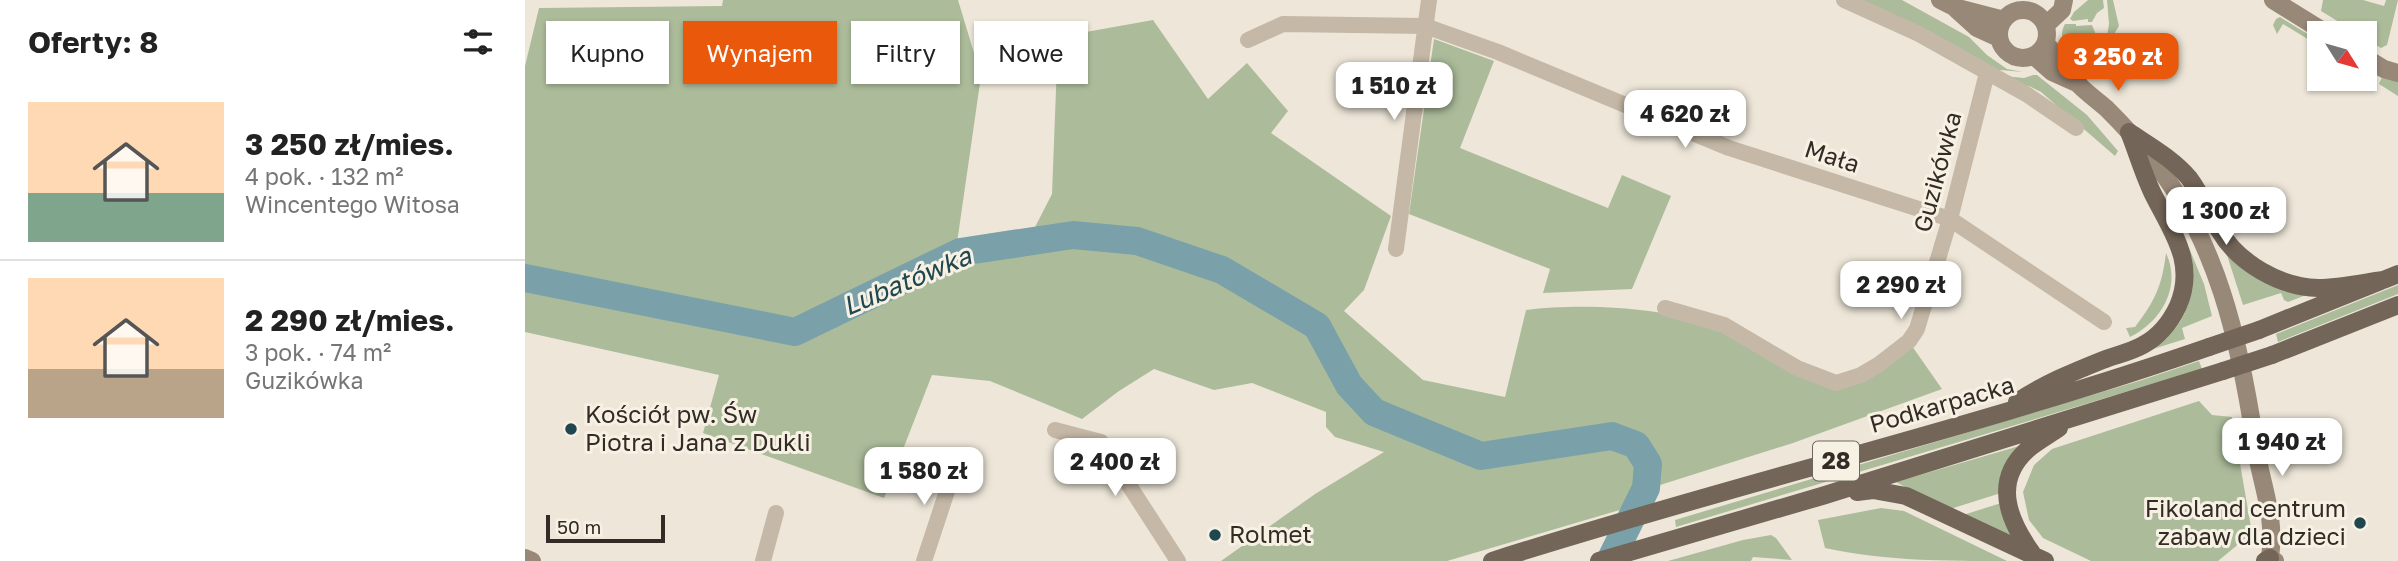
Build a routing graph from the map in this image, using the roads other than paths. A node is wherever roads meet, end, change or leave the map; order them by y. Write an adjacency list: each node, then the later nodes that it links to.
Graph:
1 (1429, 0): 9 (street)
2 (1844, 0): 14 (street)
3 (2064, 0): 8 (street)
4 (2273, 0): 7 (street)
5 (1947, 3): 10 (street)
6 (2040, 6): 8 (street); 10 (street)
7 (2307, 21)
8 (2046, 25): 12 (street)
9 (1425, 26): 11 (street, Mała); 18 (street, Mała); 19 (street)
10 (2001, 29): 12 (street)
11 (1248, 40)
12 (2040, 50): 17 (street)
13 (2377, 65): 15 (street)
14 (1987, 73): 16 (street); 18 (street, Guzikówka)
15 (2398, 73)
16 (2076, 128)
17 (2129, 132): 20 (main road); 24 (main road); 32 (street)
18 (1949, 219): 22 (street, Guzikówka); 23 (street, Mała)
19 (1396, 249)
20 (2391, 277): 24 (main road, Podkarpacka / 28, bridge)
21 (2398, 305): 25 (main road, Podkarpacka / 28, bridge)
22 (1665, 309)
23 (2104, 322)
24 (1996, 415): 37 (main road, Podkarpacka / 28)
25 (2074, 419): 28 (main road, Podkarpacka / 28); 31 (main road)
26 (1055, 430): 36 (street)
27 (956, 464): 35 (street)
28 (1822, 496): 31 (main road); 38 (main road, Podkarpacka / 28)
29 (775, 513): 34 (street)
30 (525, 558): 33 (street)
31 (2040, 558)
32 (2270, 560)
33 (532, 561)
34 (763, 561)
35 (924, 561)
36 (1178, 561)
37 (1492, 561)
38 (1598, 561)

